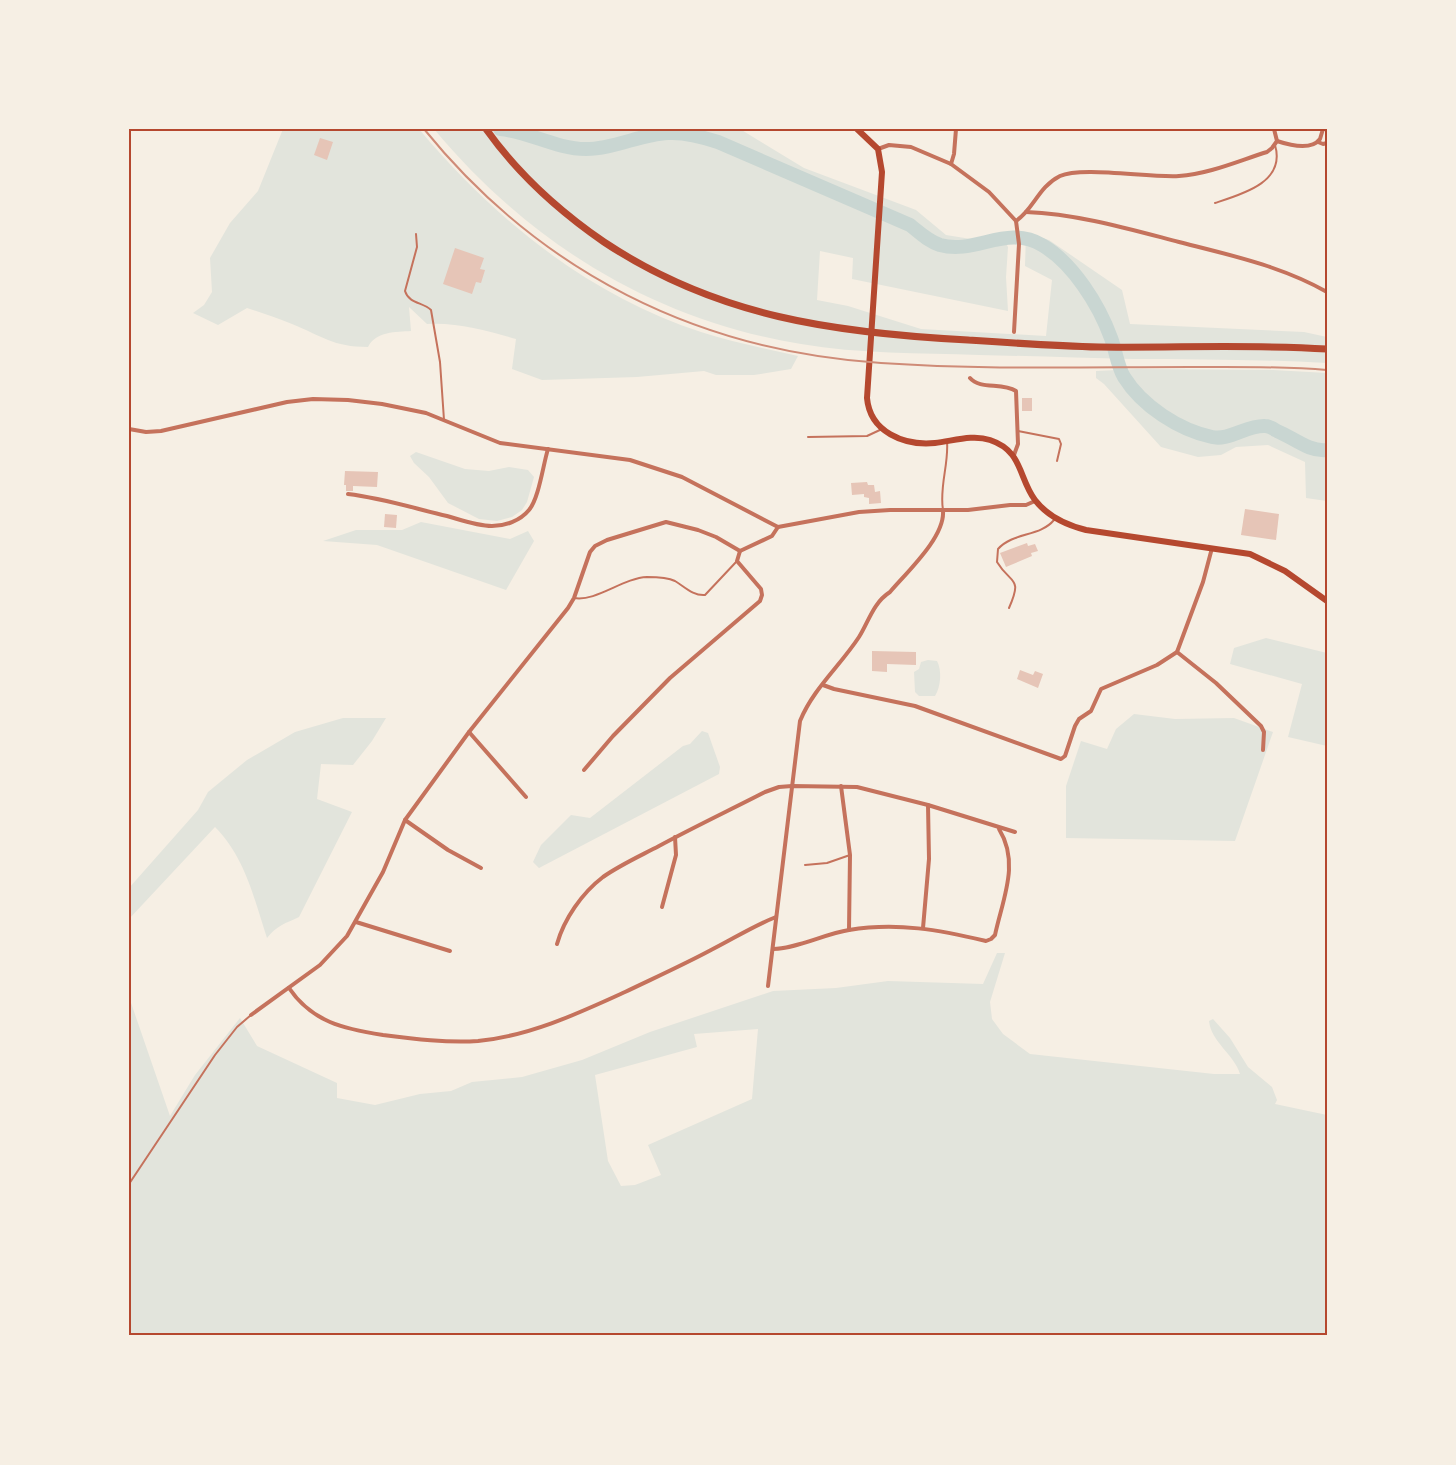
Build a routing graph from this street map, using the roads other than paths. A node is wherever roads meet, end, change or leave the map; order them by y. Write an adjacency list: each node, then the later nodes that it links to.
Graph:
1 (486, 129): 17 (highway)
2 (857, 129): 9 (main road)
3 (956, 129): 10 (street)
4 (1274, 129): 6 (street)
5 (1323, 129): 7 (street)
6 (1276, 142): 7 (street); 11 (lane); 12 (street)
7 (1318, 142): 8 (street)
8 (1327, 143)
9 (878, 149): 10 (street); 21 (main road)
10 (951, 164): 13 (street)
11 (1215, 203)
12 (1026, 212): 13 (street); 15 (street)
13 (1016, 221): 16 (street)
14 (416, 234): 19 (lane)
15 (1327, 292)
16 (1014, 332)
17 (1327, 350)
18 (970, 378): 22 (street)
19 (444, 420): 20 (street); 25 (street)
20 (129, 429)
21 (882, 429): 23 (lane); 24 (main road)
22 (1018, 431): 26 (street); 27 (lane)
23 (808, 437)
24 (947, 441): 26 (main road); 30 (lane)
25 (548, 449): 28 (street); 32 (street)
26 (1014, 455): 29 (main road)
27 (1057, 461)
28 (348, 494)
29 (1035, 501): 30 (street); 31 (main road)
30 (943, 511): 32 (street); 40 (street)
31 (1056, 518): 33 (main road); 38 (lane)
32 (778, 527): 34 (street)
33 (1212, 547): 37 (main road); 39 (street)
34 (740, 551): 35 (street); 36 (street)
35 (737, 561): 36 (lane); 43 (street)
36 (574, 598): 41 (street)
37 (1327, 601)
38 (1009, 608)
39 (1177, 652): 40 (street); 42 (street)
40 (823, 685): 44 (street)
41 (469, 732): 46 (street); 48 (street)
42 (1263, 750)
43 (584, 770)
44 (792, 786): 45 (street); 51 (street); 56 (street)
45 (841, 786): 47 (street); 52 (street)
46 (526, 797)
47 (928, 805): 49 (street); 58 (street)
48 (405, 820): 54 (street); 57 (street)
49 (999, 827): 50 (street); 58 (street)
50 (1015, 832)
51 (675, 837): 55 (street); 60 (street)
52 (850, 855): 53 (lane); 59 (street)
53 (805, 866)
54 (481, 868)
55 (662, 907)
56 (776, 917): 61 (street); 64 (street)
57 (356, 922): 62 (street); 64 (street)
58 (923, 928): 59 (street)
59 (849, 930): 61 (street)
60 (557, 944)
61 (774, 949): 63 (street)
62 (450, 951)
63 (768, 986)
64 (290, 988): 65 (street)
65 (251, 1015): 66 (lane)
66 (129, 1184)

